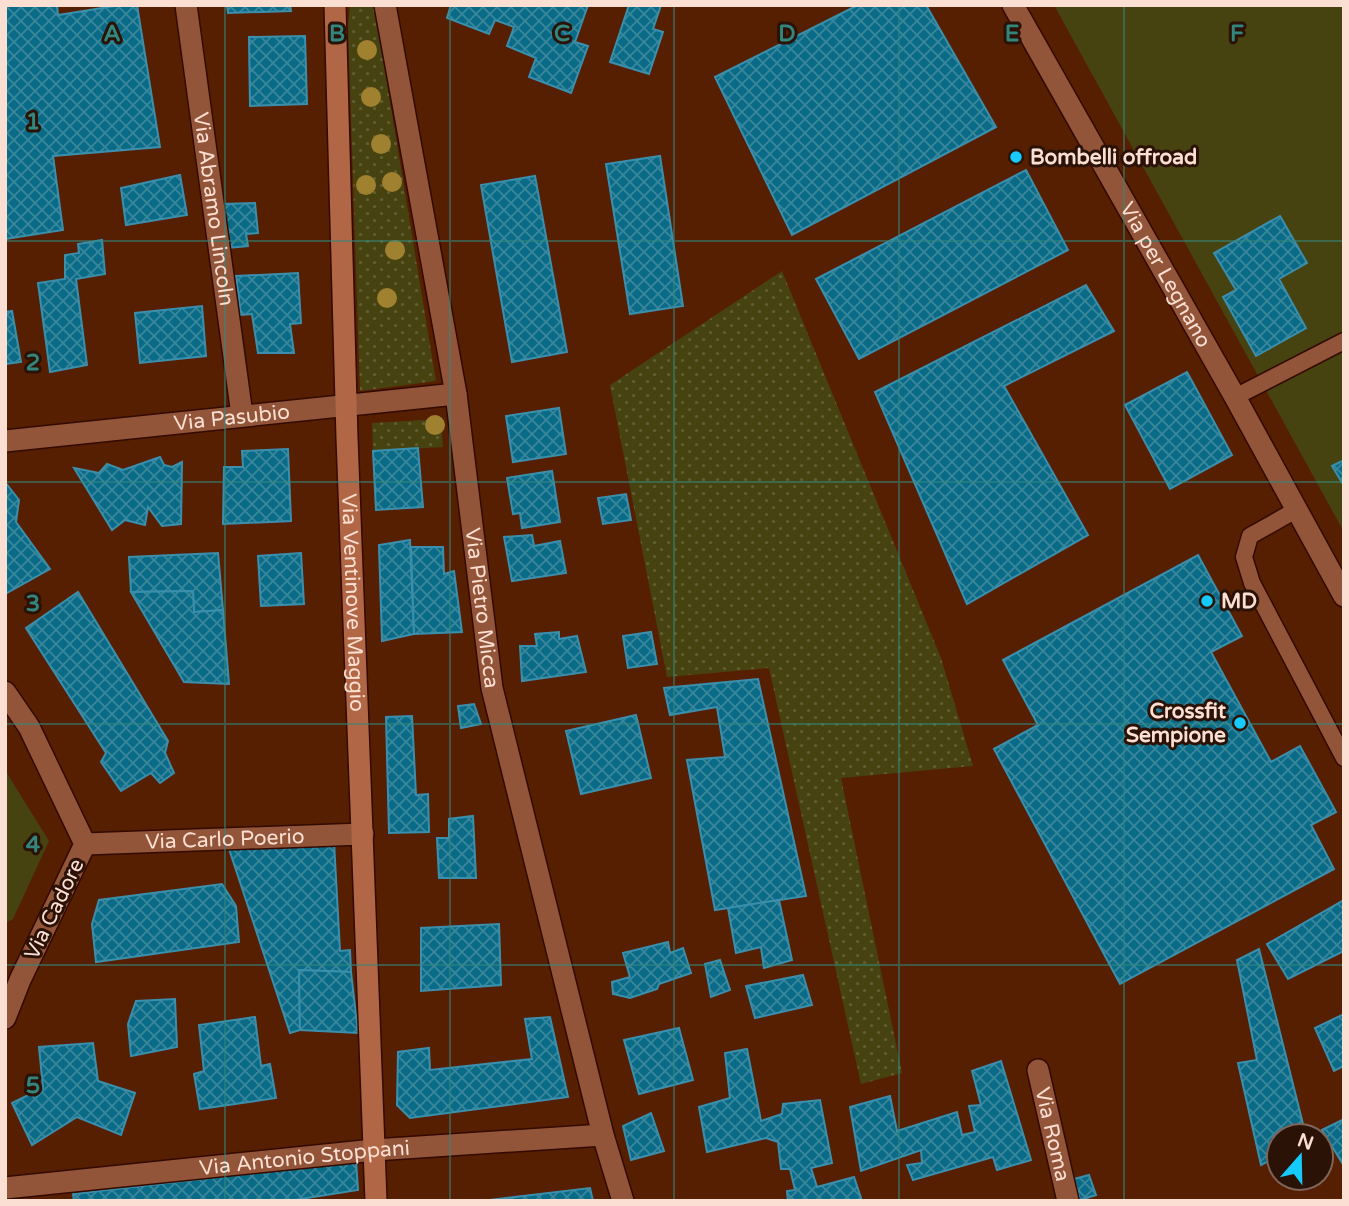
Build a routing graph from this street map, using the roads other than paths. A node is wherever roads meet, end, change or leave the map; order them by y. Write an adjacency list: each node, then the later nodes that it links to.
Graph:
1 (186, 5): 9 (street, Via Abramo Lincoln)
2 (335, 5): 8 (street, Via Ventinove Maggio)
3 (385, 5): 6 (street, Via Pietro Micca)
4 (1013, 5): 7 (street, Via per Legnano)
5 (1344, 341): 7 (lane)
6 (456, 394): 8 (street, Via Pasubio); 20 (street, Via Pietro Micca)
7 (1235, 397): 11 (street, Via per Legnano)
8 (346, 405): 9 (street, Via Pasubio); 15 (street, Via Ventinove Maggio)
9 (242, 415): 10 (street, Via Pasubio)
10 (5, 441)
11 (1296, 510): 12 (street, Via per Legnano); 14 (lane)
12 (1344, 596)
13 (5, 692): 16 (street, Via Cadore)
14 (1344, 758)
15 (363, 834): 16 (street, Via Carlo Poerio); 21 (street, Via Ventinove Maggio)
16 (85, 844): 17 (street, Via Cadore)
17 (13, 981): 18 (street, Via Cadore)
18 (5, 1018)
19 (1038, 1070): 25 (street, Via Roma)
20 (603, 1135): 21 (street, Via Antonio Stoppani); 24 (street, Via Pietro Micca)
21 (374, 1150): 22 (street, Via Antonio Stoppani); 23 (street, Via Ventinove Maggio)
22 (5, 1188)
23 (376, 1201)
24 (623, 1201)
25 (1068, 1201)

